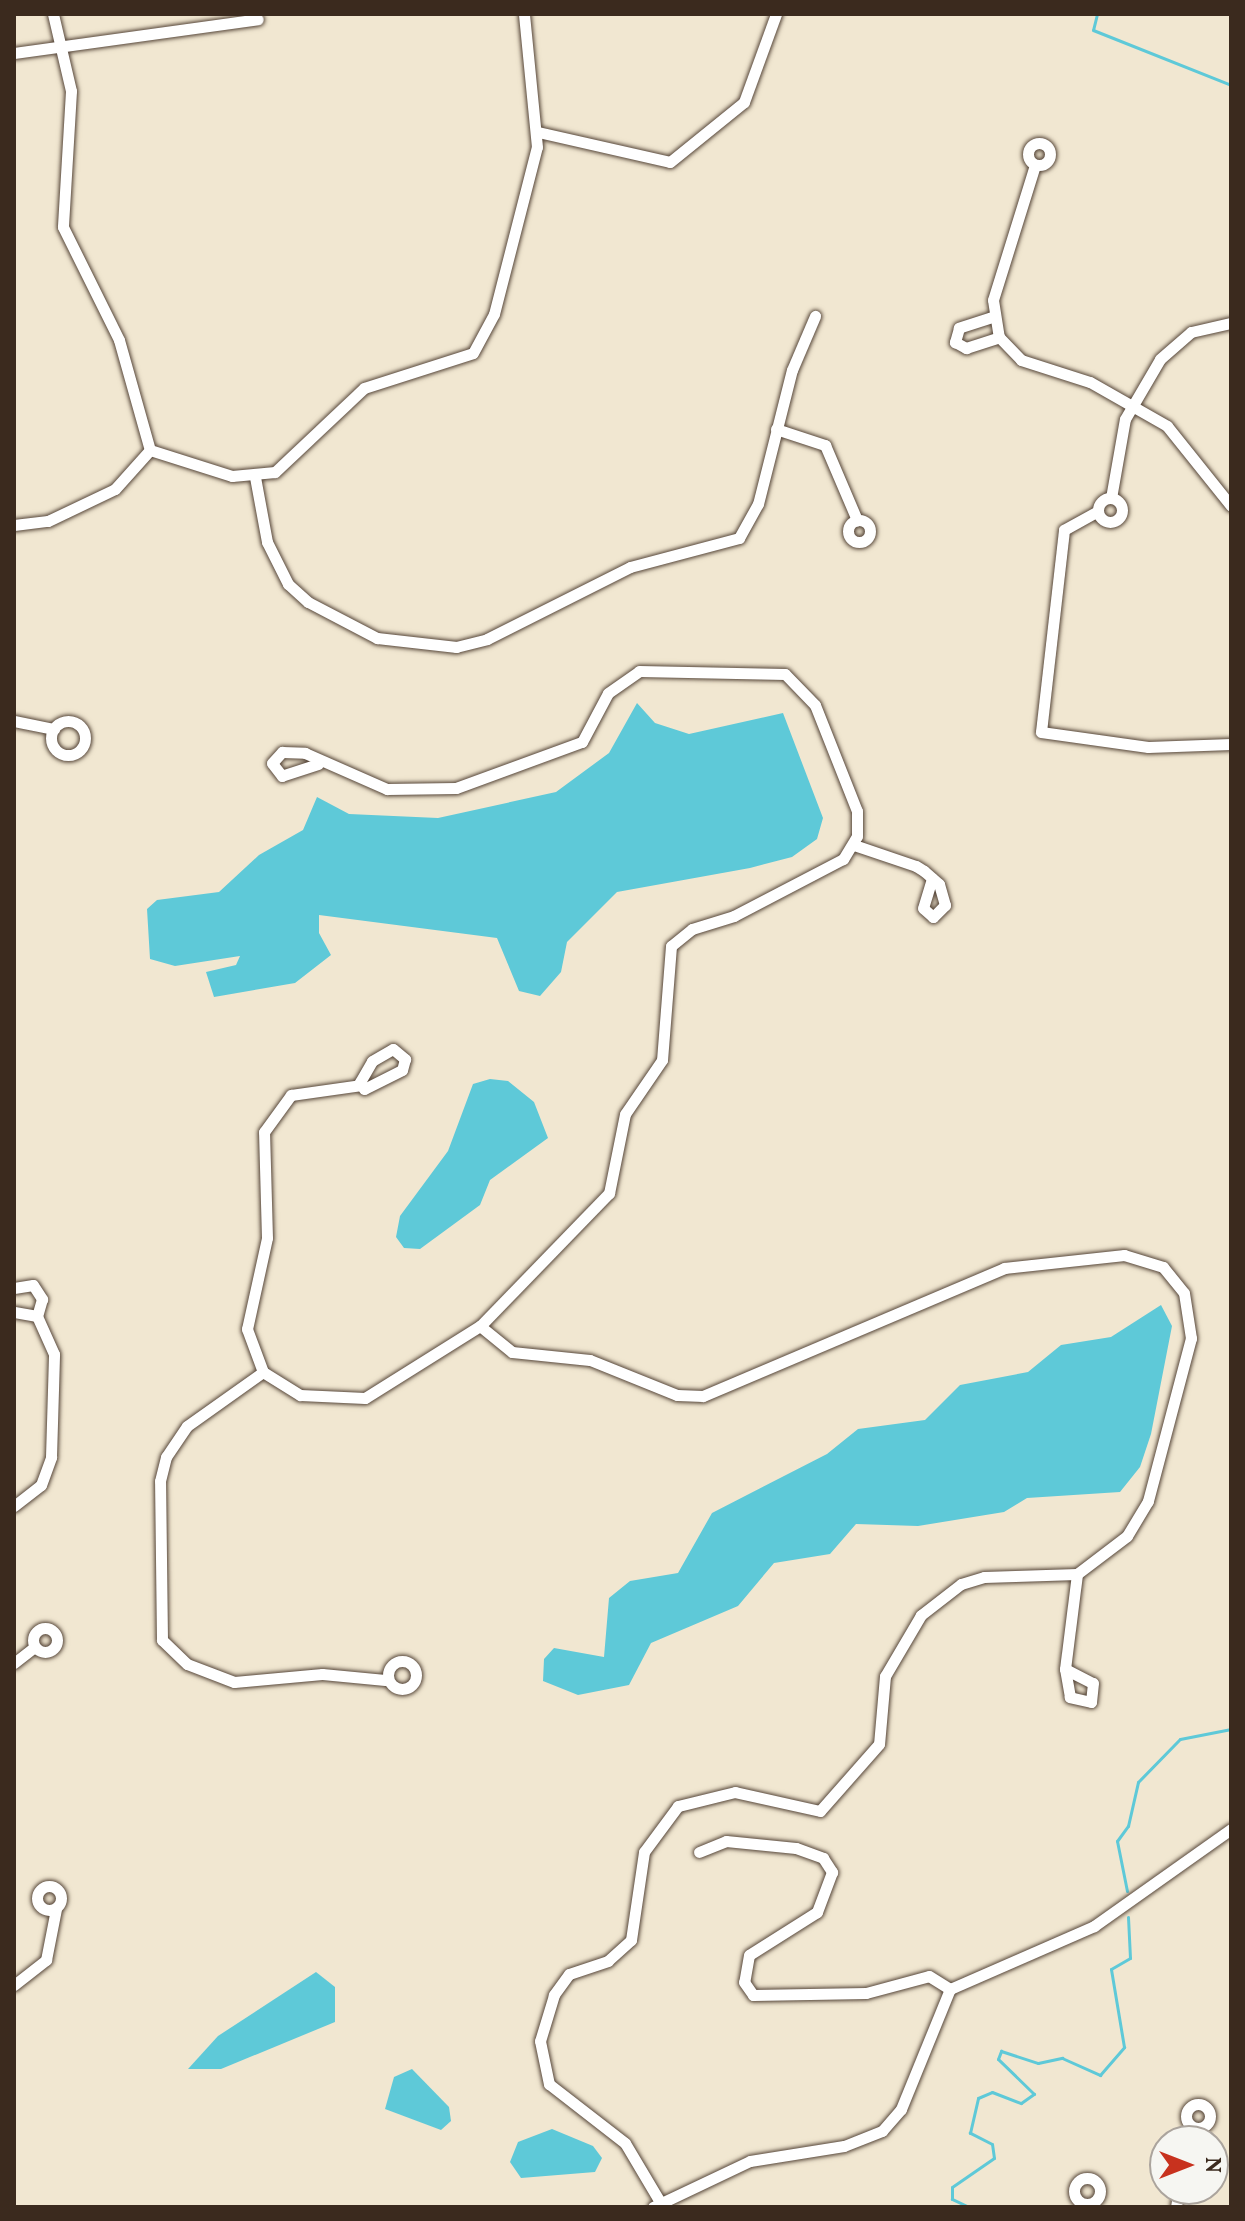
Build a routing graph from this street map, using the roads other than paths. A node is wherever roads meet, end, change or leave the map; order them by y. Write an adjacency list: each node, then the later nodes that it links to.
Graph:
1 (53, 14): 5 (street)
2 (524, 14): 7 (street)
3 (776, 14): 7 (street)
4 (258, 19): 5 (street)
5 (58, 46): 6 (street); 15 (street)
6 (14, 53)
7 (538, 132): 16 (street)
8 (1035, 165): 10 (street)
9 (815, 316): 14 (street)
10 (992, 317): 12 (street); 12 (street)
11 (1231, 323): 13 (street)
12 (999, 337): 13 (street)
13 (1134, 402): 17 (street); 18 (street)
14 (776, 429): 16 (street); 20 (street)
15 (150, 450): 16 (street); 21 (street)
16 (255, 477)
17 (1111, 498): 19 (street); 19 (street)
18 (1231, 506)
19 (1098, 511): 24 (street)
20 (857, 520)
21 (14, 525)
22 (14, 721): 23 (street)
23 (54, 729)
24 (1231, 744)
25 (318, 764): 26 (street)
26 (854, 845): 27 (street); 32 (street)
27 (932, 878)
28 (361, 1085): 33 (street)
29 (14, 1288): 31 (street)
30 (14, 1312): 31 (street)
31 (37, 1316): 34 (street)
32 (480, 1326): 33 (street); 35 (street)
33 (263, 1372): 39 (street)
34 (14, 1506)
35 (1077, 1574): 38 (street); 45 (street)
36 (33, 1648): 37 (street)
37 (14, 1663)
38 (1065, 1669)
39 (385, 1680)
40 (1231, 1829): 44 (street)
41 (699, 1852): 44 (street)
42 (56, 1909): 43 (street)
43 (14, 1985)
44 (950, 1989): 45 (street)
45 (659, 2205)

